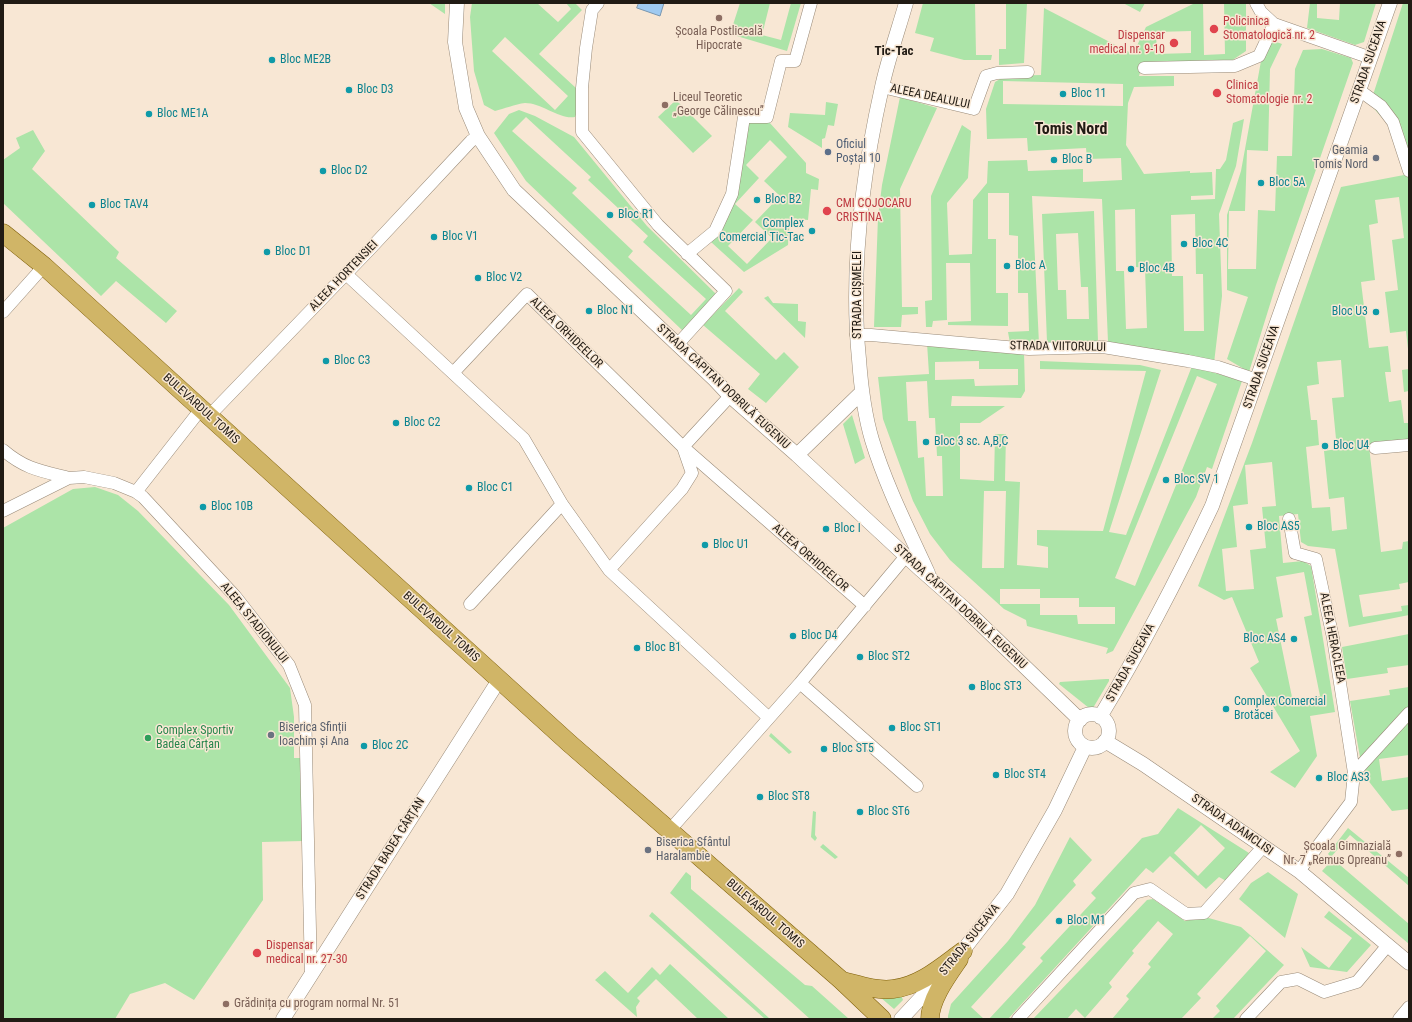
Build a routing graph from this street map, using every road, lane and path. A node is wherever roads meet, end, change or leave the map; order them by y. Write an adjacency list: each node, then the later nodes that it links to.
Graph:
1 (457, 3): 13 (street, STRADA CĂPITAN DOBRILĂ EUGENIU)
2 (598, 3): 16 (street)
3 (811, 3): 16 (street)
4 (906, 3): 11 (street, STRADA CIȘMELEI)
5 (1256, 3): 7 (street)
6 (1390, 3): 8 (street, STRADA SUCEAVA)
7 (1274, 24): 8 (street); 9 (street)
8 (1370, 58): 12 (street, STRADA SUCEAVA)
9 (1144, 68)
10 (1028, 72): 11 (street, ALEEA DEALULUI)
11 (882, 87): 20 (street, STRADA CIȘMELEI)
12 (1359, 90): 14 (street); 23 (street, STRADA SUCEAVA)
13 (478, 136): 18 (street, ALEEA HORTENSIEI); 21 (street, STRADA CĂPITAN DOBRILĂ EUGENIU)
14 (1409, 171)
15 (3, 233): 17 (main road, BULEVARDUL TOMIS)
16 (687, 254): 21 (street)
17 (44, 266): 19 (street); 26 (main road, BULEVARDUL TOMIS)
18 (346, 274): 22 (street); 26 (street, ALEEA HORTENSIEI)
19 (3, 312)
20 (856, 335): 23 (street, STRADA VIITORULUI); 24 (street, STRADA CIȘMELEI)
21 (677, 345): 25 (street, STRADA CĂPITAN DOBRILĂ EUGENIU)
22 (453, 373): 28 (street, ALEEA ORHIDEELOR); 34 (street)
23 (1257, 380): 45 (street, STRADA SUCEAVA)
24 (862, 392): 31 (street); 39 (street, STRADA CIȘMELEI)
25 (730, 396): 28 (street); 31 (street, STRADA CĂPITAN DOBRILĂ EUGENIU)
26 (205, 412): 33 (street, ALEEA HORTENSIEI); 42 (main road, BULEVARDUL TOMIS)
27 (1409, 445): 29 (street)
28 (683, 447): 38 (street, ALEEA ORHIDEELOR); 41 (street, ALEEA ORHIDEELOR)
29 (1375, 448)
30 (3, 450): 32 (street)
31 (797, 455): 37 (street, STRADA CĂPITAN DOBRILĂ EUGENIU)
32 (69, 478): 33 (street, ALEEA STADIONULUI); 35 (street, ALEEA STADIONULUI)
33 (136, 492): 58 (street, ALEEA STADIONULUI)
34 (562, 504): 38 (street); 40 (street)
35 (3, 511)
36 (1289, 519): 50 (street, ALEEA HERACLEEA)
37 (906, 556): 39 (street, STRADA CĂPITAN DOBRILĂ EUGENIU); 41 (street)
38 (609, 570): 46 (street)
39 (931, 579): 47 (street, STRADA CĂPITAN DOBRILĂ EUGENIU)
40 (470, 604)
41 (865, 606): 43 (street)
42 (499, 680): 52 (main road, BULEVARDUL TOMIS); 58 (street, STRADA BADEA CÂRȚAN)
43 (800, 683): 46 (street); 51 (street)
44 (1409, 713): 50 (street)
45 (1100, 717): 47 (street); 48 (street)
46 (769, 718): 52 (street)
47 (1080, 720): 49 (street)
48 (1105, 741): 49 (street); 53 (street, STRADA ADAMCLISI)
49 (1085, 747): 56 (street, STRADA SUCEAVA)
50 (1354, 773): 54 (street, ALEEA HERACLEEA)
51 (917, 786)
52 (669, 831): 59 (main road, BULEVARDUL TOMIS)
53 (1263, 847): 54 (street, STRADA ADAMCLISI); 65 (street)
54 (1300, 872): 55 (street, STRADA ADAMCLISI)
55 (1388, 945): 57 (street, STRADA ADAMCLISI); 66 (street)
56 (963, 952): 59 (main road); 63 (street, STRADA SUCEAVA); 64 (main road)
57 (1409, 963)
58 (311, 976): 61 (street, STRADA BADEA CÂRȚAN)
59 (841, 980): 62 (main road, BULEVARDUL TOMIS)
60 (1409, 1007): 67 (street)
61 (283, 1019)
62 (882, 1019)
63 (901, 1019)
64 (930, 1019)
65 (1018, 1019)
66 (1246, 1019)
67 (1399, 1019)

